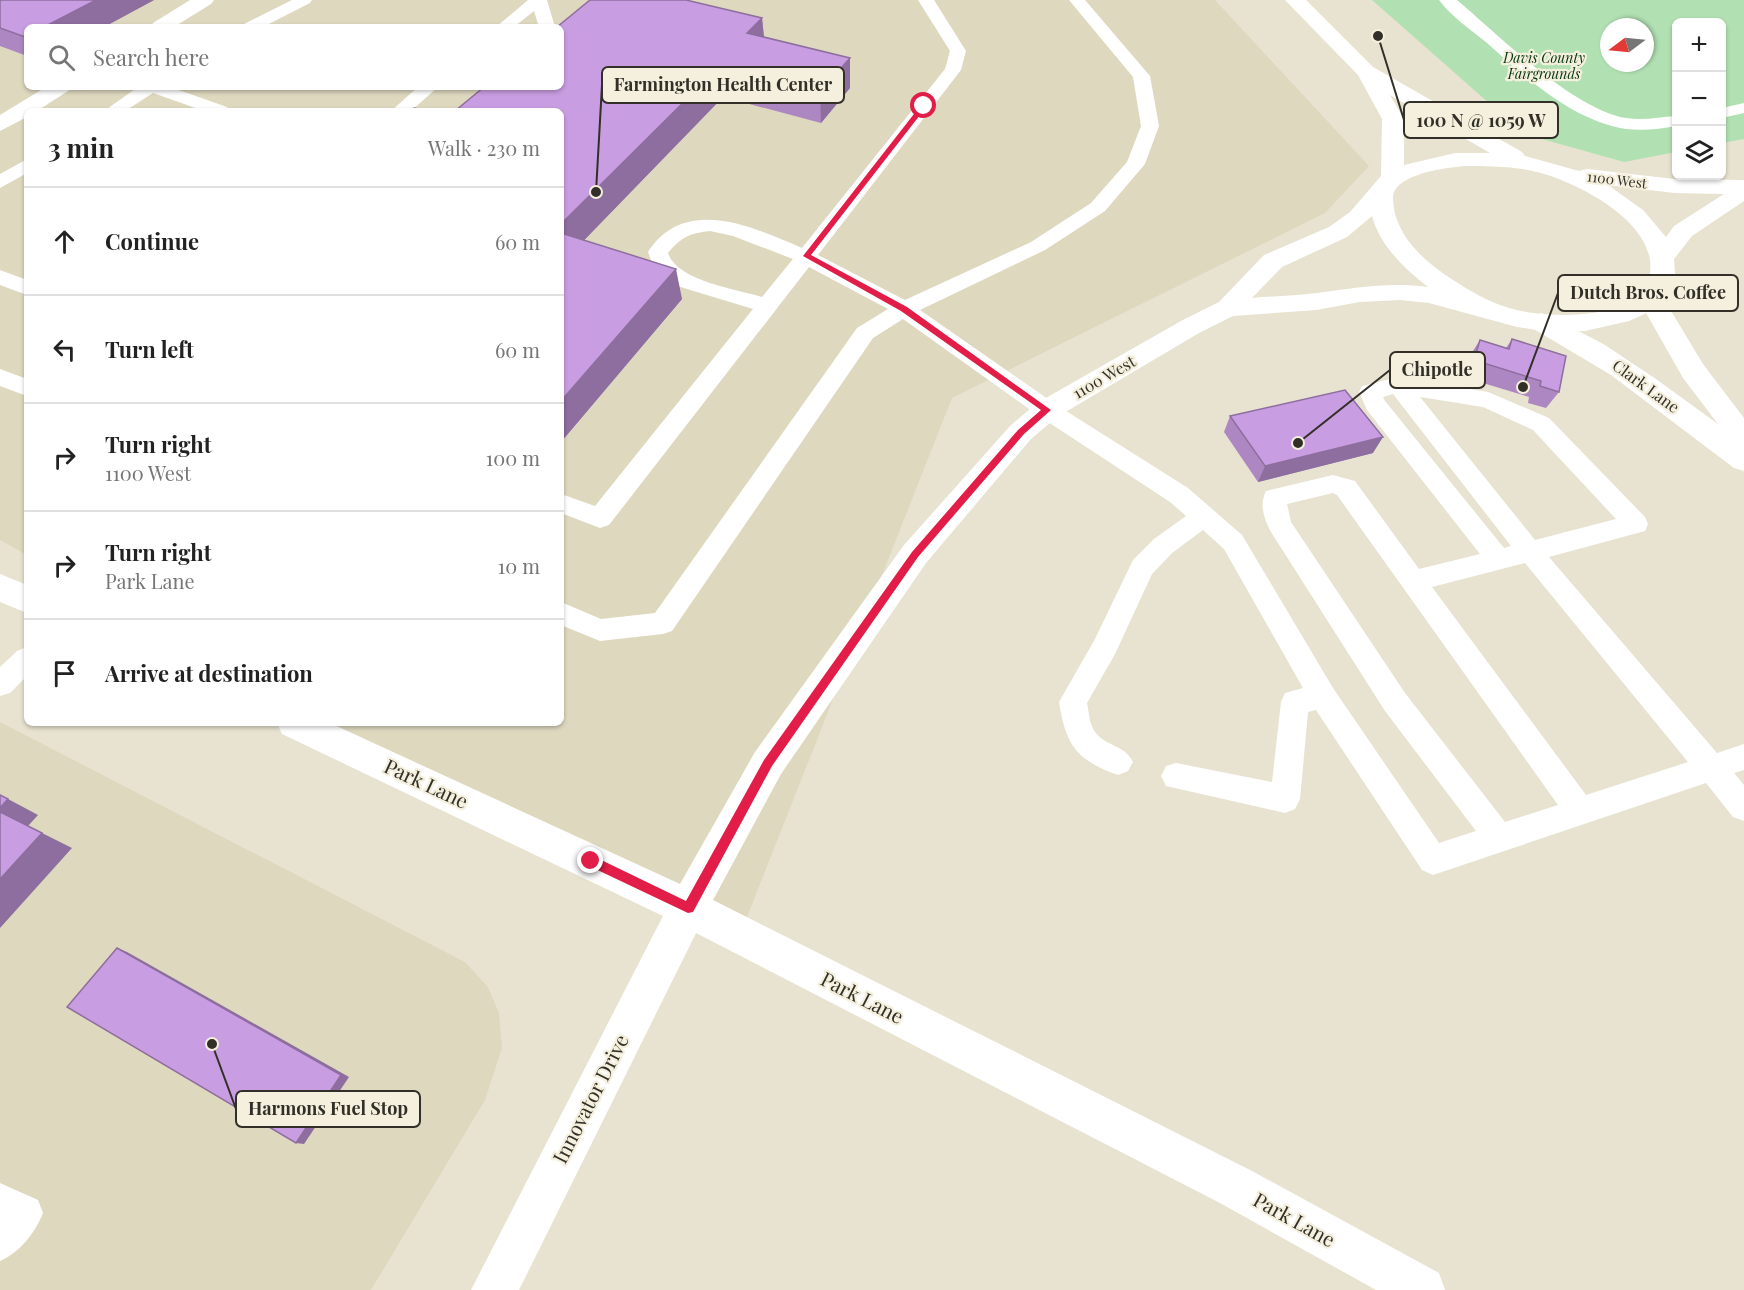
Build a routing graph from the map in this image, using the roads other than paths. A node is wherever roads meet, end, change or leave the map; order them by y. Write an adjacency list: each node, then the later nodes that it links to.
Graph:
1 (204, 0): 8 (main road)
2 (304, 0): 9 (lane)
3 (538, 0): 10 (lane); 11 (lane)
4 (926, 0): 32 (lane)
5 (1077, 0): 39 (lane)
6 (1295, 0): 12 (main road)
7 (1447, 0): 24 (lane)
8 (165, 24)
9 (256, 24)
10 (508, 24)
11 (546, 24)
12 (1366, 70): 26 (main road); 30 (main road)
13 (56, 90): 17 (main road)
14 (146, 90): 18 (lane)
15 (160, 90): 19 (lane)
16 (425, 90): 20 (lane)
17 (26, 108)
18 (118, 108)
19 (212, 108)
20 (404, 108)
21 (1744, 108): 23 (lane)
22 (24, 109): 25 (main road)
23 (1726, 111)
24 (1672, 122)
25 (0, 124)
26 (1523, 163): 28 (main road); 30 (main road)
27 (24, 167): 29 (lane)
28 (1561, 172): 31 (main road, 1100 West); 33 (main road)
29 (0, 182)
30 (1387, 187): 38 (main road, 1100 West); 40 (main road)
31 (1744, 189): 33 (main road, 1100 West)
32 (806, 256): 37 (lane); 37 (lane); 39 (lane)
33 (1662, 258): 36 (main road)
34 (0, 277): 35 (lane)
35 (24, 287)
36 (1650, 297): 41 (main road); 46 (main road)
37 (767, 306): 48 (lane)
38 (1228, 308): 40 (main road, 1100 West); 45 (main road, 1100 West)
39 (904, 309): 45 (lane); 55 (lane)
40 (1492, 311): 41 (main road)
41 (1540, 322): 47 (main road, Clark Lane)
42 (0, 376): 44 (lane)
43 (1398, 385): 50 (lane); 50 (lane); 51 (lane)
44 (24, 387)
45 (1047, 410): 49 (lane); 67 (main road, 1100 West)
46 (1744, 439)
47 (1744, 460)
48 (564, 503)
49 (1203, 517): 58 (lane); 61 (lane)
50 (1530, 552): 51 (lane); 62 (lane)
51 (1500, 561): 52 (lane)
52 (1413, 581): 65 (lane); 66 (lane)
53 (0, 587): 54 (main road)
54 (24, 599)
55 (564, 614)
56 (24, 662): 57 (lane)
57 (0, 684)
58 (1323, 697): 63 (lane); 66 (lane)
59 (300, 726): 67 (main road, Park Lane)
60 (1744, 757): 62 (lane)
61 (1118, 762)
62 (1711, 766): 64 (lane); 65 (lane)
63 (1176, 776)
64 (1744, 807)
65 (1580, 811): 66 (lane)
66 (1498, 837)
67 (688, 908): 70 (main road, Innovator Drive); 71 (main road, Park Lane)
68 (0, 1201): 69 (lane)
69 (0, 1242)
70 (494, 1290)
71 (1422, 1290)

